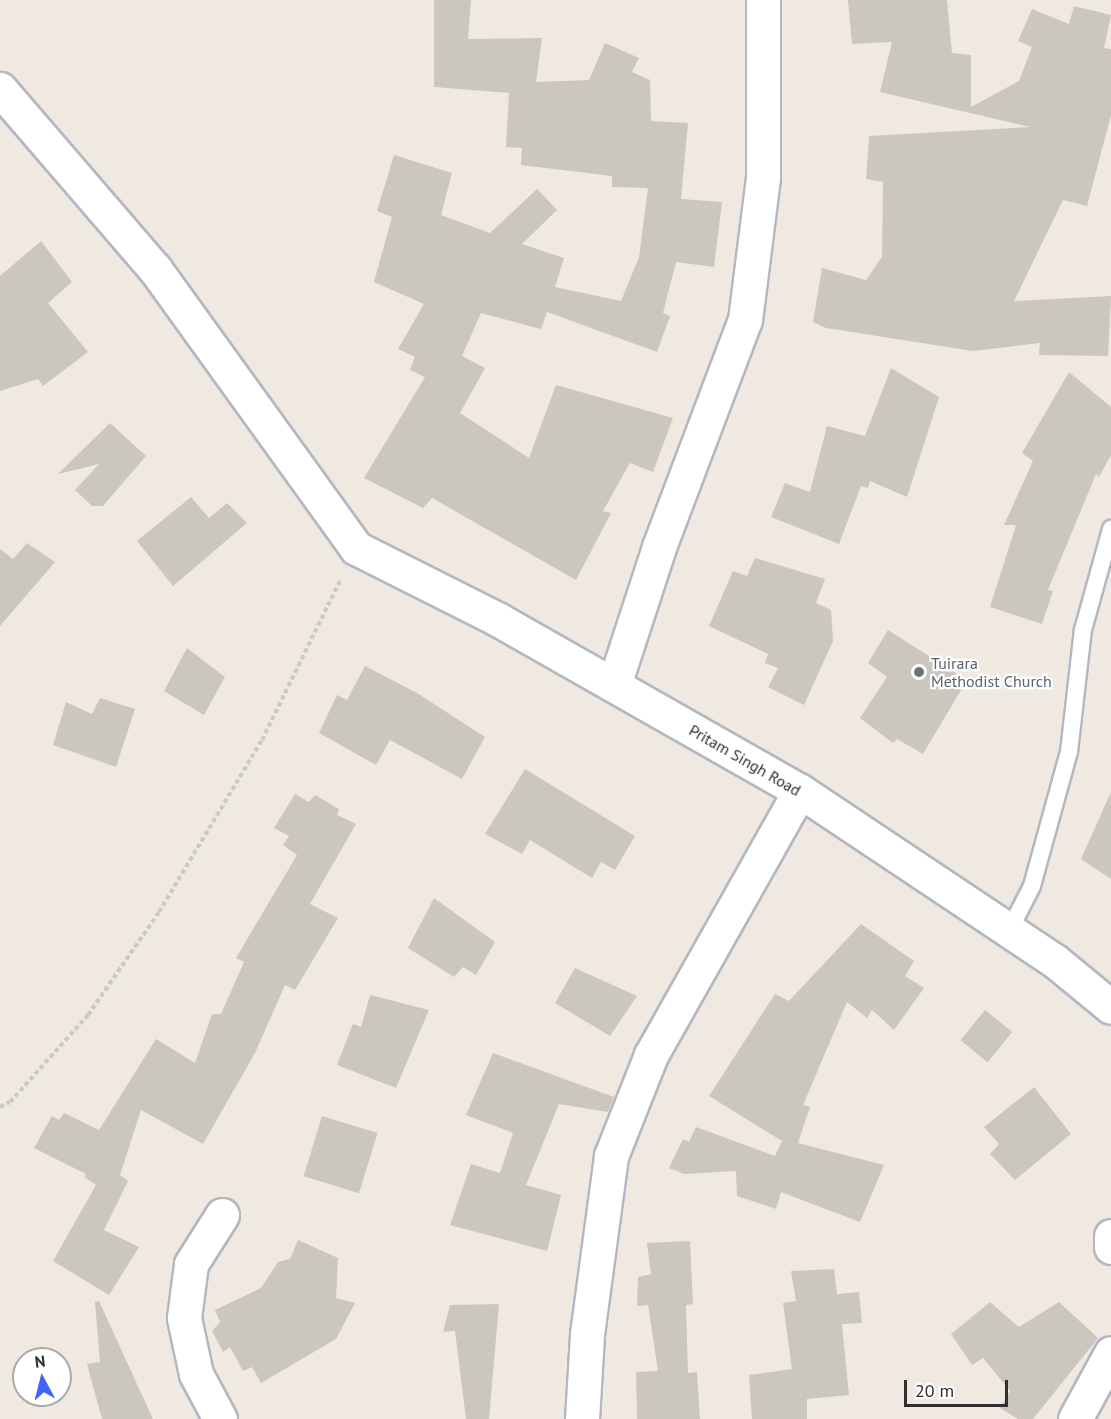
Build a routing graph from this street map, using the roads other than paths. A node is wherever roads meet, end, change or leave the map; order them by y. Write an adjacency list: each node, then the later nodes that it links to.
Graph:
1 (763, 0): 4 (street)
2 (0, 89): 4 (street, Pritam Singh Road)
3 (1111, 529): 6 (lane)
4 (614, 685): 5 (street, Pritam Singh Road)
5 (800, 791): 6 (street, Pritam Singh Road); 13 (street)
6 (1009, 931): 7 (street, Pritam Singh Road)
7 (1111, 1007)
8 (222, 1215): 12 (street)
9 (1111, 1236): 10 (street)
10 (1111, 1247)
11 (1111, 1353): 14 (street)
12 (220, 1419)
13 (582, 1419)
14 (1075, 1419)

